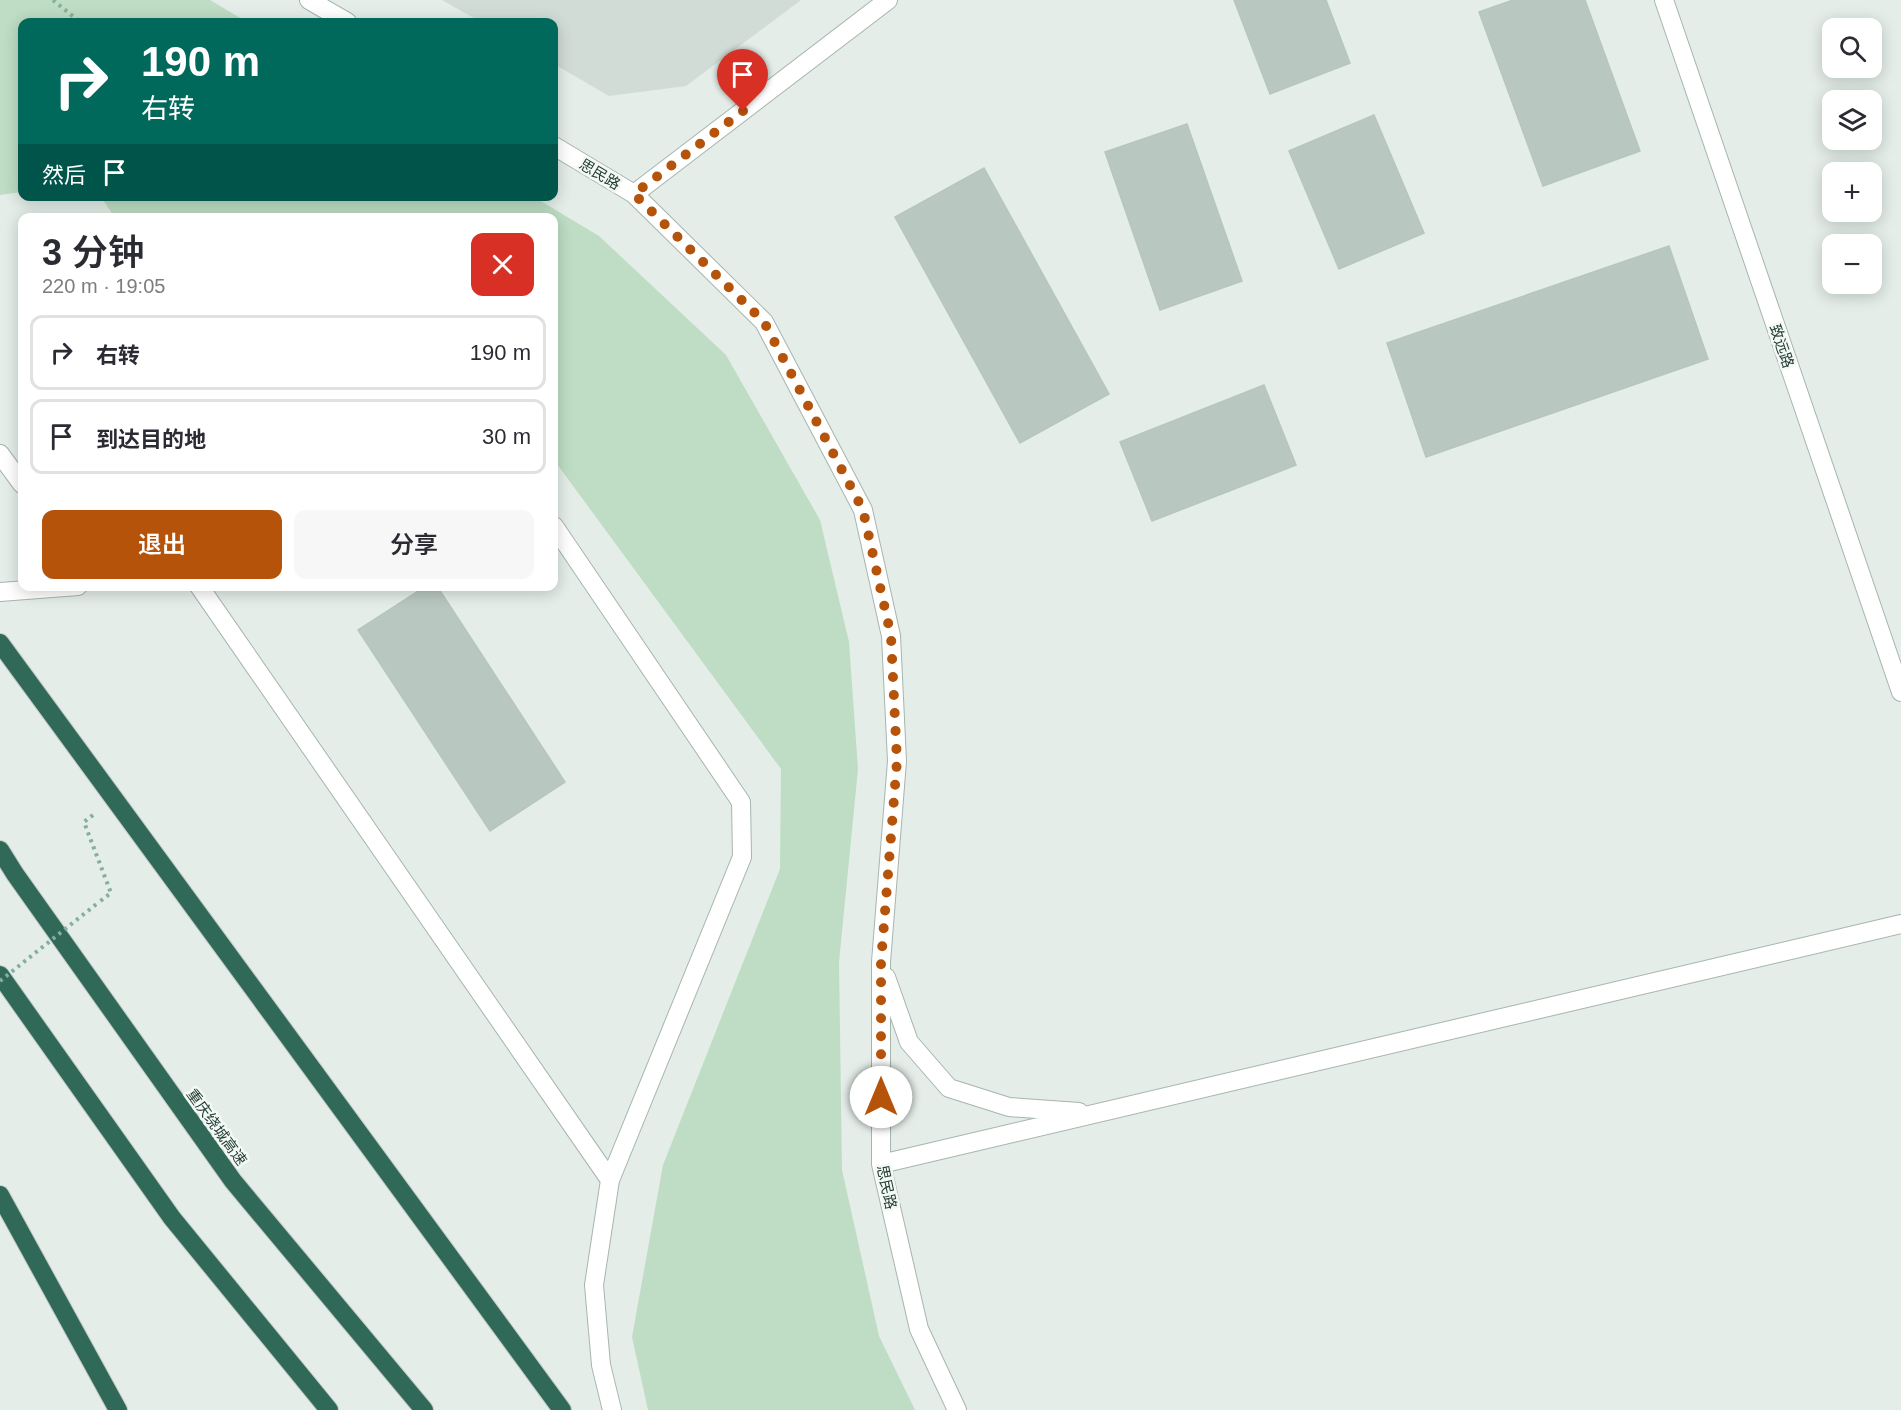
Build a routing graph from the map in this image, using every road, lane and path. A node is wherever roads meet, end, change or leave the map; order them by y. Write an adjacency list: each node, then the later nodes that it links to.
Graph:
1 (53, 0): 5 (path)
2 (309, 0): 6 (street)
3 (888, 0): 8 (street)
4 (1664, 0): 16 (street, 致远路)
5 (75, 18)
6 (340, 18)
7 (558, 148): 8 (street, 思民路)
8 (634, 194): 20 (street, 思民路)
9 (0, 454): 10 (street)
10 (18, 479)
11 (558, 532): 25 (street)
12 (18, 591): 14 (street)
13 (202, 591): 25 (street)
14 (0, 592)
15 (0, 644): 30 (highway)
16 (1901, 692)
17 (84, 822): 22 (path, bridge)
18 (0, 850): 29 (highway, 重庆绕城高速)
19 (1901, 924): 23 (street)
20 (881, 962): 23 (street); 24 (street, 思民路)
21 (0, 975): 28 (highway)
22 (0, 981)
23 (1098, 1113): 24 (street)
24 (881, 1164): 32 (street, 思民路)
25 (610, 1180): 31 (street)
26 (0, 1195): 27 (highway)
27 (118, 1410)
28 (329, 1410)
29 (424, 1410)
30 (562, 1410)
31 (612, 1410)
32 (957, 1410)

